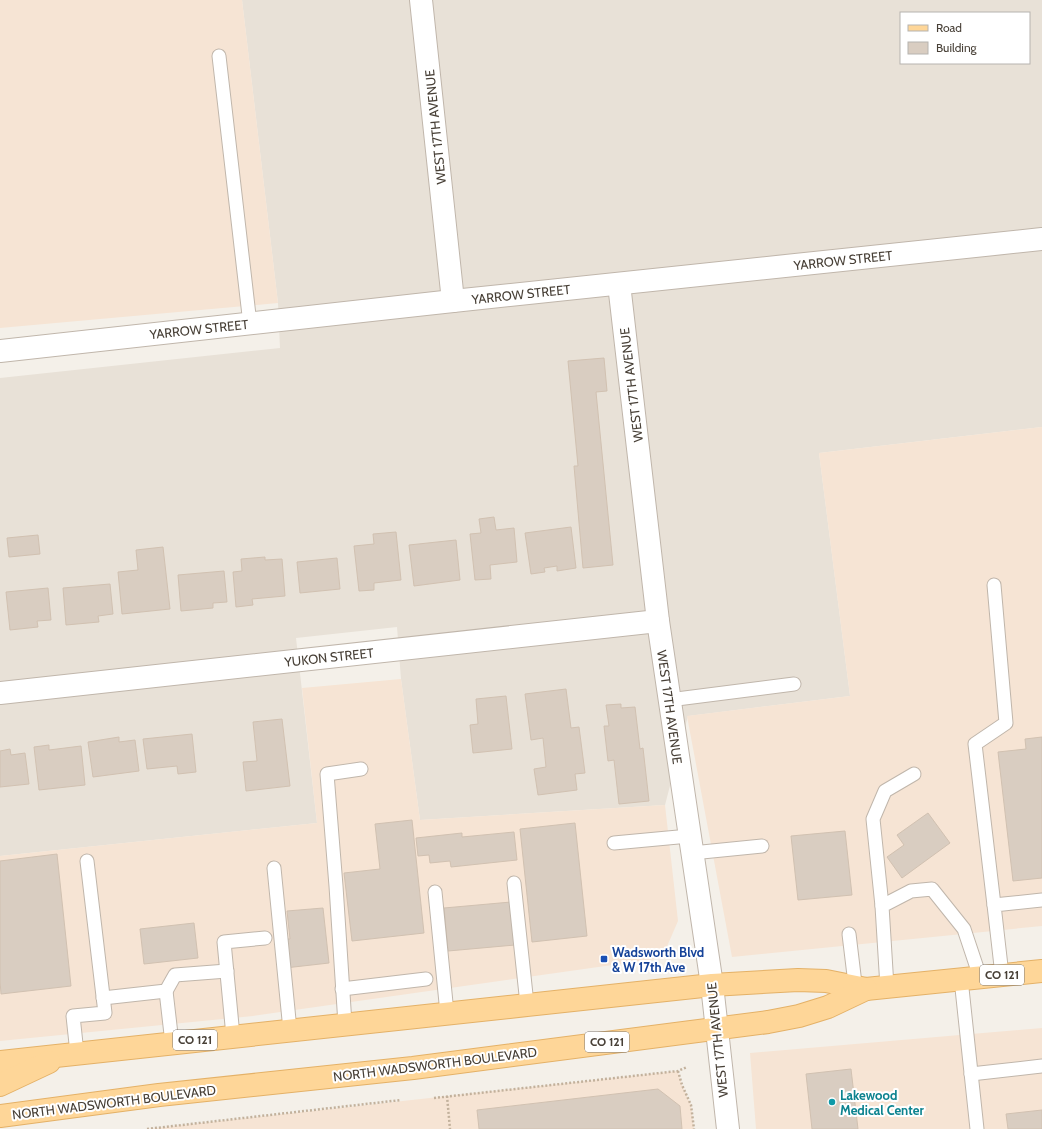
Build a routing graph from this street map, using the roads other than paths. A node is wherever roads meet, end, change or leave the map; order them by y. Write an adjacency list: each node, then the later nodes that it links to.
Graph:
1 (421, 0): 5 (street, WEST 17TH AVENUE)
2 (219, 56): 6 (lane)
3 (1042, 239): 4 (street, YARROW STREET)
4 (619, 284): 5 (street, YARROW STREET); 9 (street, WEST 17TH AVENUE)
5 (453, 301): 6 (street, YARROW STREET)
6 (250, 324): 7 (street, YARROW STREET)
7 (0, 351)
8 (994, 586): 23 (lane)
9 (658, 621): 11 (street, YUKON STREET); 12 (street, WEST 17TH AVENUE)
10 (794, 684): 12 (lane)
11 (0, 693)
12 (669, 700): 16 (street, WEST 17TH AVENUE)
13 (361, 769): 33 (lane)
14 (914, 774): 24 (lane)
15 (614, 843): 16 (lane)
16 (691, 845): 17 (lane); 32 (street, WEST 17TH AVENUE)
17 (762, 846)
18 (87, 861): 36 (lane)
19 (274, 868): 41 (lane)
20 (514, 883): 37 (lane)
21 (435, 892): 38 (lane)
22 (1042, 900): 23 (lane)
23 (994, 905): 29 (lane)
24 (882, 906): 30 (lane); 34 (lane)
25 (849, 934): 34 (lane)
26 (265, 938): 27 (lane)
27 (227, 971): 35 (lane); 42 (lane)
28 (1042, 971): 29 (main road, NORTH WADSWORTH BOULEVARD / CO 121)
29 (1002, 975): 30 (main road, NORTH WADSWORTH BOULEVARD / CO 121)
30 (971, 978): 34 (main road, NORTH WADSWORTH BOULEVARD / CO 121); 47 (lane)
31 (426, 979): 33 (lane)
32 (712, 985): 34 (main road, NORTH WADSWORTH BOULEVARD / CO 121); 37 (main road, NORTH WADSWORTH BOULEVARD / CO 121); 40 (street, WEST 17TH AVENUE)
33 (342, 989): 39 (lane)
34 (866, 990): 40 (main road, NORTH WADSWORTH BOULEVARD / CO 121)
35 (166, 991): 36 (lane); 43 (lane)
36 (103, 998): 44 (lane)
37 (527, 1004): 38 (main road, NORTH WADSWORTH BOULEVARD / CO 121)
38 (447, 1013): 39 (main road, NORTH WADSWORTH BOULEVARD / CO 121)
39 (345, 1024): 41 (main road, NORTH WADSWORTH BOULEVARD / CO 121)
40 (716, 1029): 49 (main road, NORTH WADSWORTH BOULEVARD / CO 121); 50 (street, WEST 17TH AVENUE)
41 (290, 1030): 42 (main road, NORTH WADSWORTH BOULEVARD / CO 121)
42 (233, 1036): 43 (main road, NORTH WADSWORTH BOULEVARD / CO 121)
43 (172, 1043): 44 (main road, NORTH WADSWORTH BOULEVARD / CO 121)
44 (71, 1054): 45 (main road, NORTH WADSWORTH BOULEVARD / CO 121); 48 (main road)
45 (0, 1062)
46 (1042, 1066): 47 (lane)
47 (971, 1074): 51 (lane)
48 (0, 1085)
49 (0, 1116)
50 (728, 1129)
51 (977, 1129)

